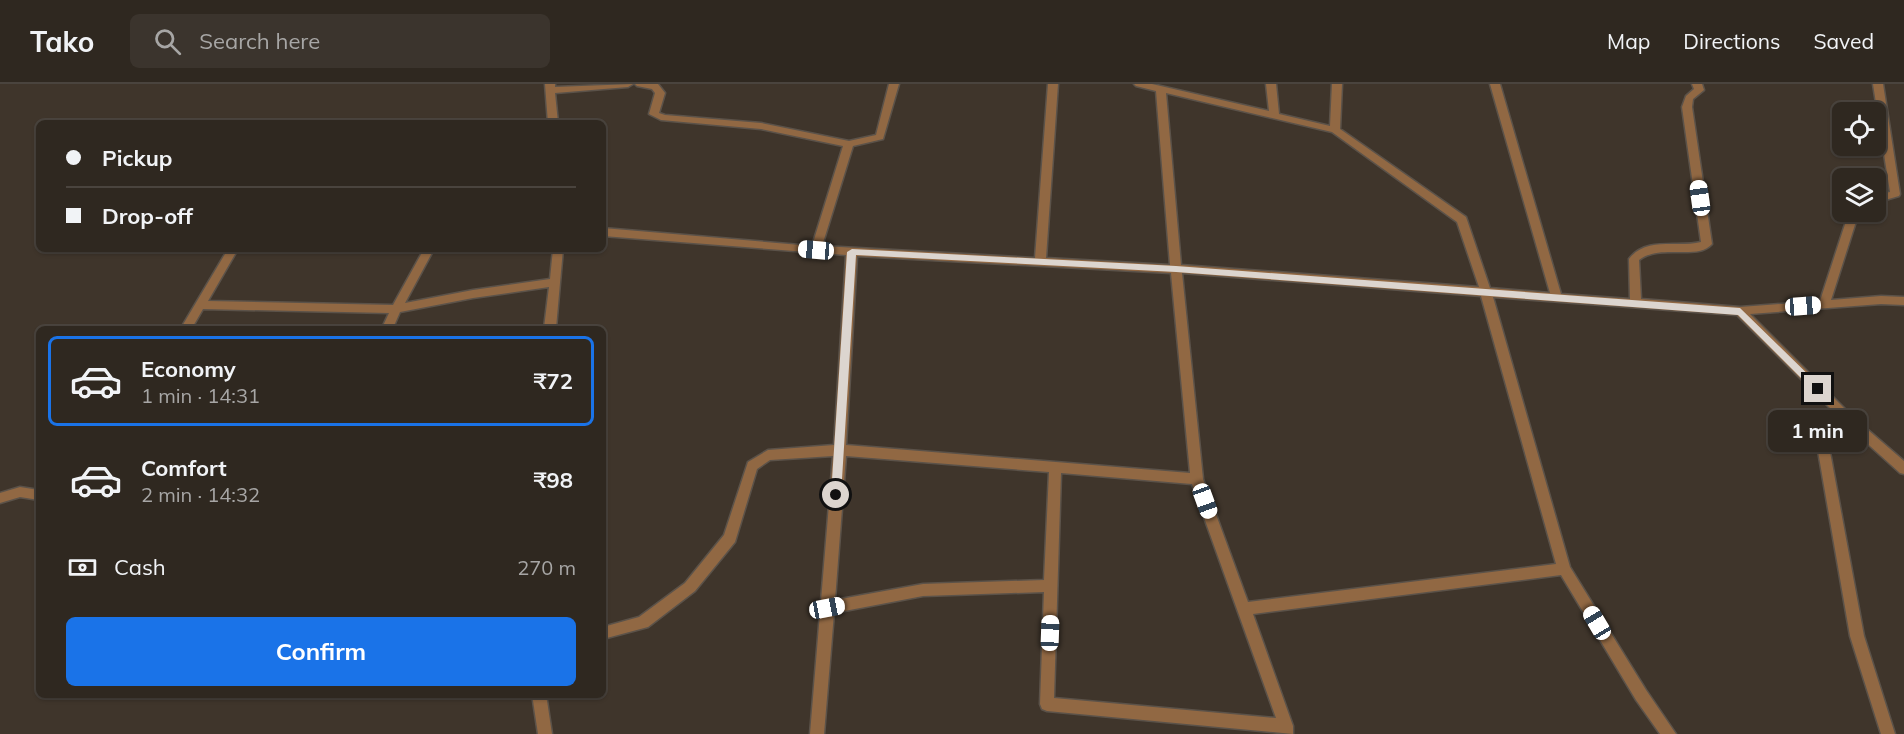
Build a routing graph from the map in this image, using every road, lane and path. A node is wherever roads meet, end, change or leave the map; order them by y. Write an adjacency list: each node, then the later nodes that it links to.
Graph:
1 (628, 84): 11 (street)
2 (640, 84): 16 (street)
3 (894, 84): 16 (street)
4 (1053, 84): 25 (street)
5 (1139, 84): 12 (street)
6 (1271, 84): 13 (street)
7 (1337, 84): 15 (street)
8 (1495, 84): 29 (street)
9 (1697, 84): 31 (street)
10 (1878, 84): 17 (street)
11 (550, 87): 14 (street)
12 (1161, 89): 13 (street); 26 (street)
13 (1274, 116): 15 (street)
14 (553, 120)
15 (1335, 130): 28 (street)
16 (849, 144): 20 (street)
17 (1886, 196)
18 (1851, 222): 33 (street)
19 (606, 232): 20 (street)
20 (816, 250): 24 (street)
21 (231, 252): 32 (street)
22 (427, 252): 34 (street)
23 (558, 252): 27 (street)
24 (852, 252): 25 (street); 40 (street)
25 (1040, 262): 26 (street)
26 (1176, 269): 28 (street); 45 (street)
27 (555, 282): 34 (street); 38 (street)
28 (1486, 293): 29 (street); 48 (street)
29 (1557, 298): 31 (street)
30 (1904, 301): 33 (street)
31 (1636, 304): 35 (street)
32 (201, 305): 34 (street); 36 (street)
33 (1824, 305): 35 (street)
34 (396, 309): 37 (street)
35 (1740, 311): 39 (street)
36 (187, 326)
37 (389, 326)
38 (550, 326)
39 (1849, 420): 41 (street); 58 (street)
40 (840, 450): 43 (street); 50 (street); 52 (street)
41 (1886, 453): 42 (street); 44 (street)
42 (1904, 453)
43 (1055, 468): 45 (street); 49 (street)
44 (1904, 469)
45 (1197, 479): 51 (street)
46 (36, 495): 47 (street)
47 (0, 498)
48 (1564, 569): 51 (street); 57 (street)
49 (1052, 586): 50 (street); 54 (street)
50 (827, 608): 56 (street)
51 (1244, 609): 54 (street)
52 (606, 632)
53 (540, 698): 55 (street)
54 (1286, 730)
55 (545, 734)
56 (817, 734)
57 (1670, 734)
58 (1888, 734)

